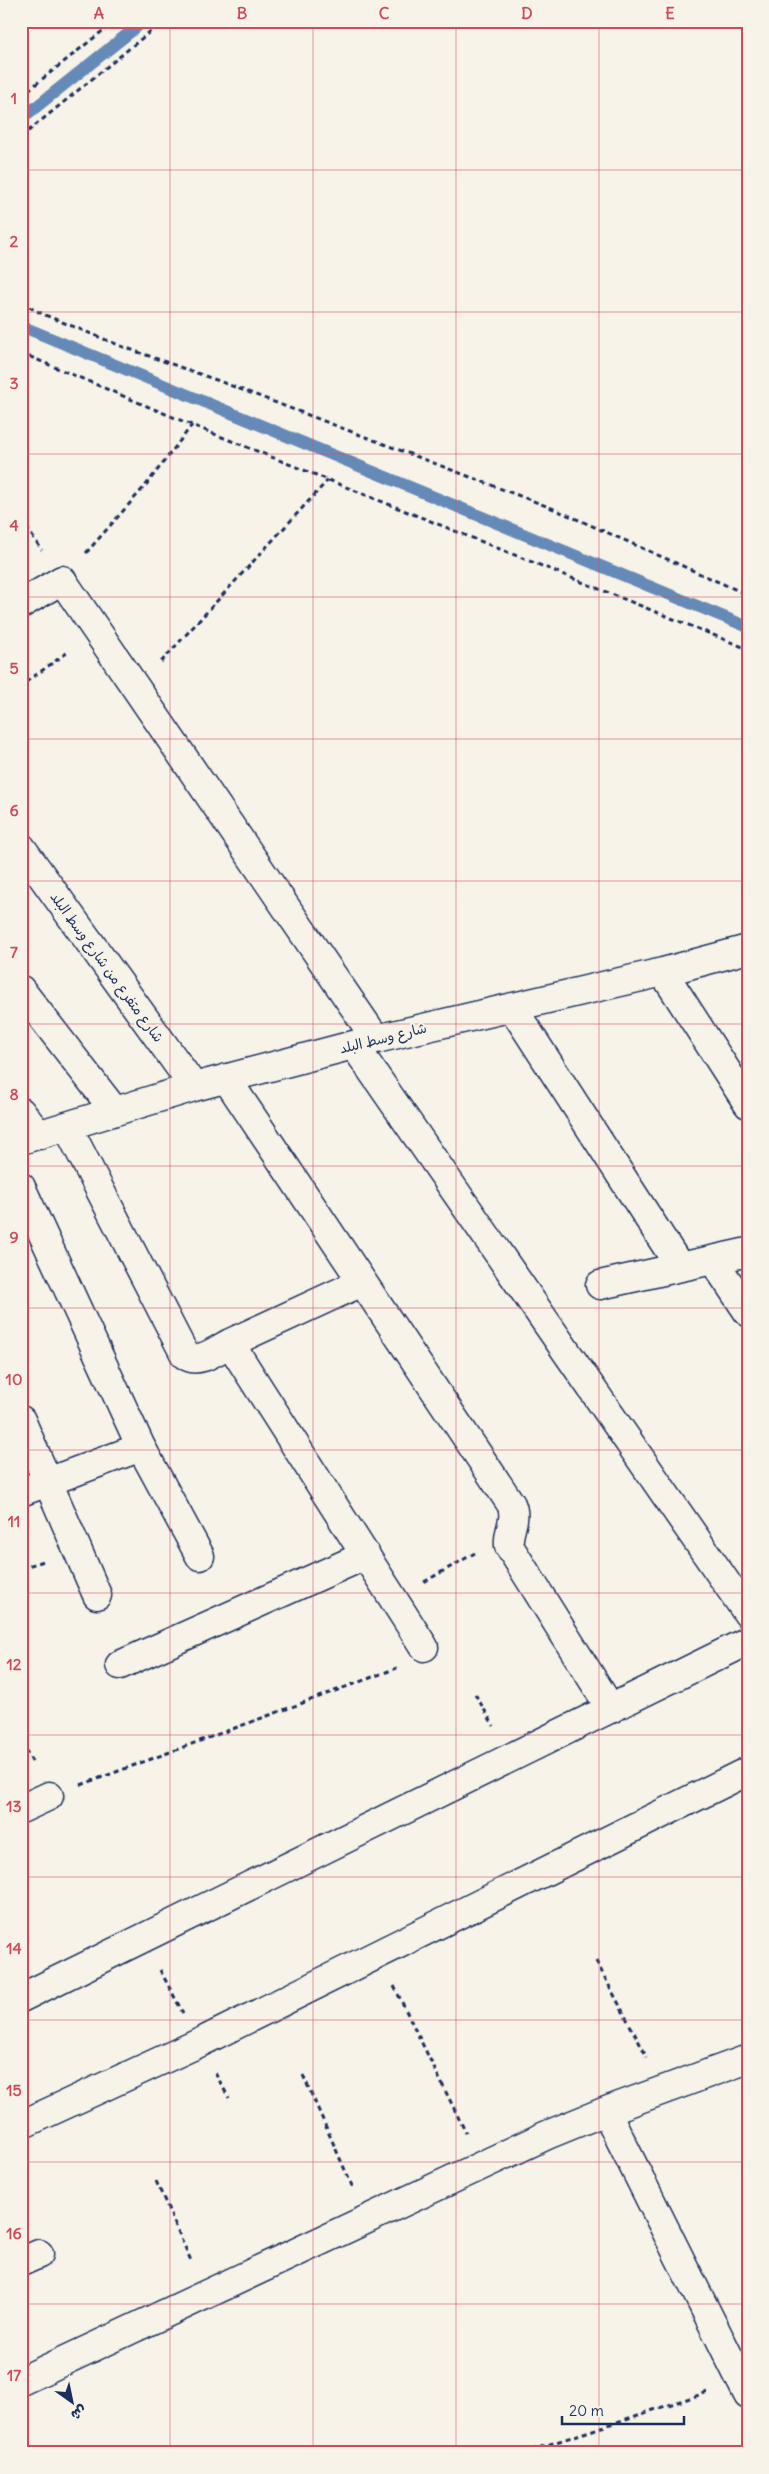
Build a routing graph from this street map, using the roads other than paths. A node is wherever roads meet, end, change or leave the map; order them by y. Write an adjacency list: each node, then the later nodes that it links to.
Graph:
1 (21, 604): 7 (street)
2 (21, 847): 9 (street, شارع متفرع من شارع وسط البلد)
3 (748, 949): 4 (street, شارع وسط البلد)
4 (663, 972): 6 (street, شارع وسط البلد); 10 (street)
5 (21, 990): 11 (street)
6 (512, 1007): 7 (street, شارع وسط البلد); 18 (street)
7 (365, 1042): 8 (street, شارع وسط البلد); 30 (street)
8 (226, 1078): 9 (street, شارع وسط البلد); 19 (street)
9 (194, 1087): 11 (street, شارع وسط البلد)
10 (748, 1104)
11 (114, 1110): 13 (street, شارع وسط البلد)
12 (21, 1112): 14 (street)
13 (66, 1126): 14 (street, شارع وسط البلد); 22 (street)
14 (30, 1138)
15 (21, 1187): 24 (street)
16 (748, 1252): 17 (street)
17 (712, 1260): 18 (street); 21 (street)
18 (680, 1266): 20 (street)
19 (362, 1282): 22 (street); 34 (street)
20 (600, 1285)
21 (748, 1312)
22 (230, 1343): 27 (street)
23 (21, 1420): 25 (street)
24 (140, 1446): 25 (street); 28 (street)
25 (48, 1482): 26 (street); 29 (street)
26 (21, 1492)
27 (366, 1555): 32 (street); 33 (street)
28 (200, 1556)
29 (97, 1595)
30 (748, 1614)
31 (748, 1641): 34 (street)
32 (424, 1647)
33 (120, 1665)
34 (611, 1709): 38 (street)
35 (748, 1772): 41 (street)
36 (49, 1796): 37 (street)
37 (21, 1809)
38 (21, 1998)
39 (748, 2059): 40 (street)
40 (606, 2111): 42 (street); 43 (street)
41 (21, 2125)
42 (21, 2381)
43 (743, 2388)

